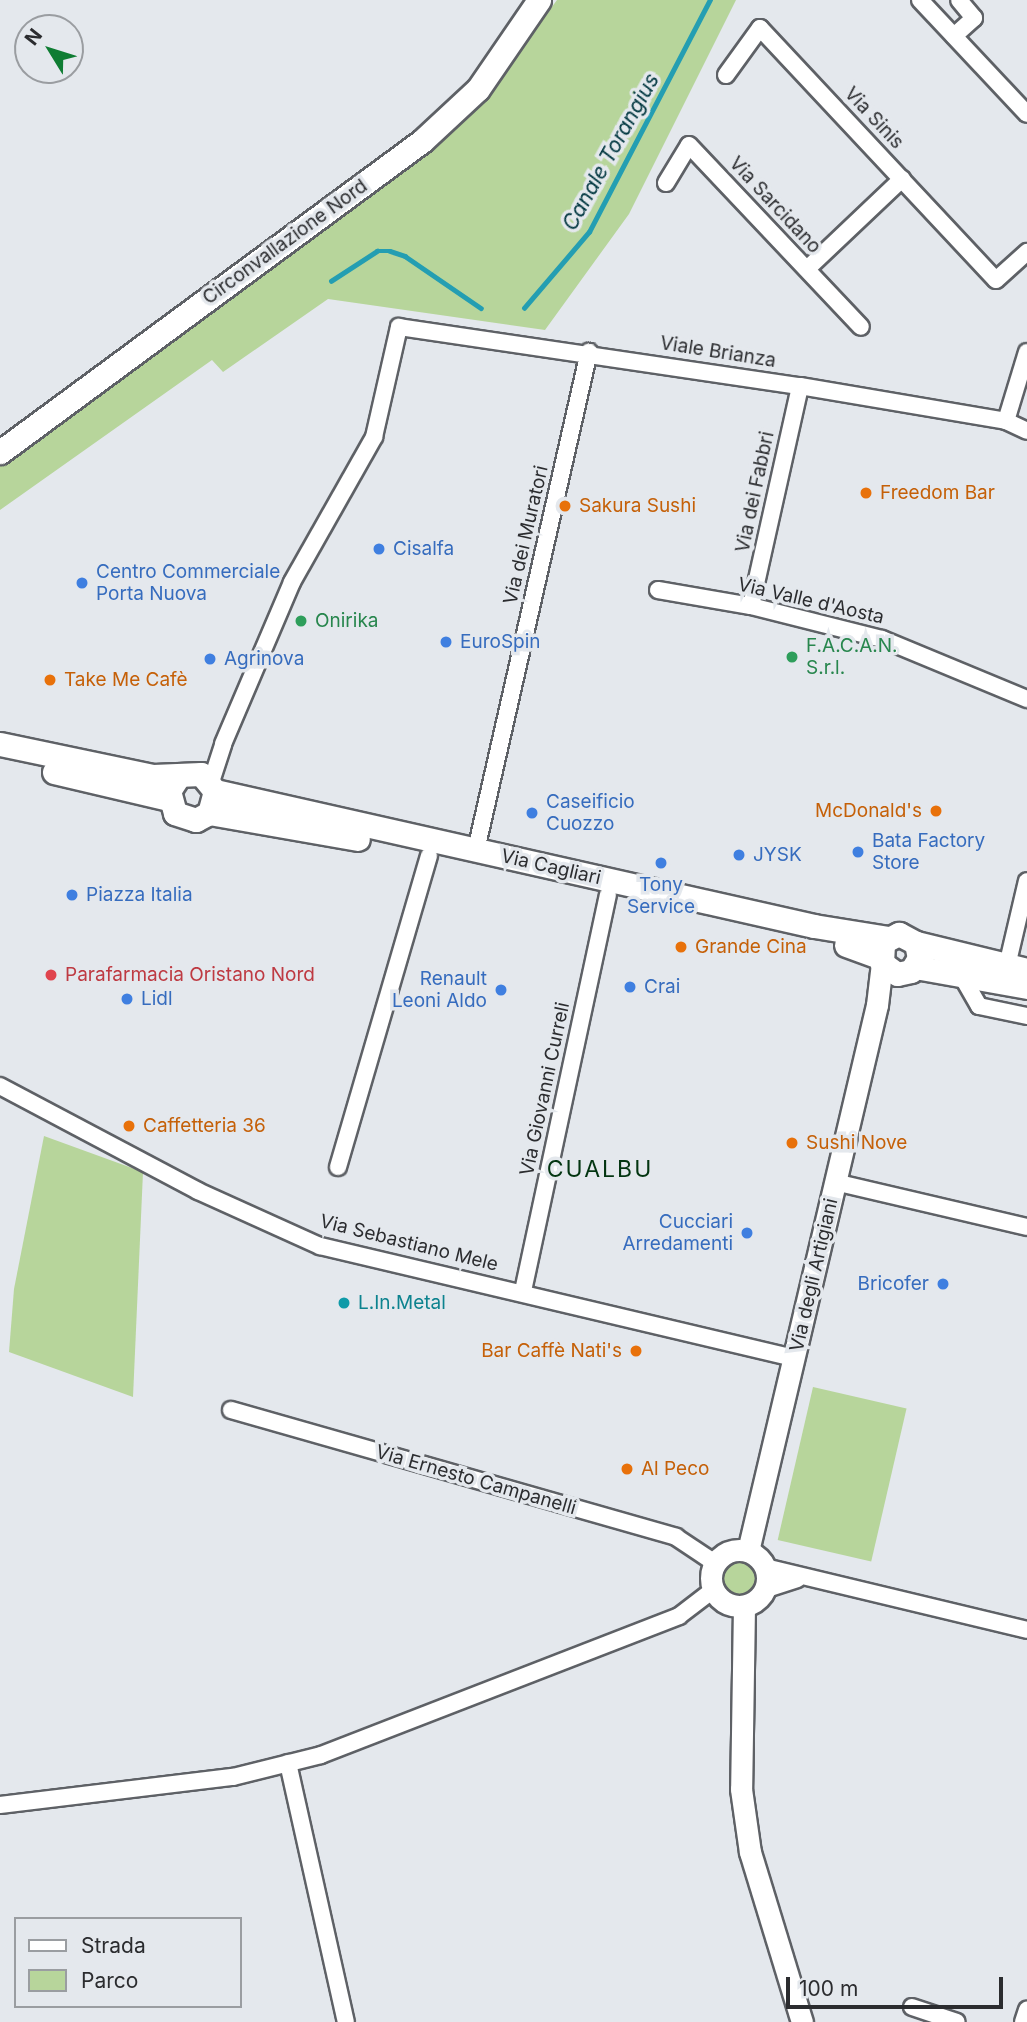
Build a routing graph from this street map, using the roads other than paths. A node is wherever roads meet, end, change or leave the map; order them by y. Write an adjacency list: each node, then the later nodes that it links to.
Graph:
1 (539, 0): 17 (main road, Circonvallazione Nord)
2 (959, 0): 4 (street)
3 (925, 1): 4 (street)
4 (954, 36): 6 (street)
5 (726, 75): 7 (street, Via Sinis)
6 (1027, 114)
7 (902, 179): 9 (street, Via Sinis); 10 (street)
8 (666, 183): 10 (street, Via Sarcidano)
9 (1027, 252)
10 (807, 269): 11 (street, Via Sarcidano)
11 (861, 327)
12 (589, 352): 14 (street, Viale Brianza); 22 (street, Viale Brianza); 27 (street, Via dei Muratori)
13 (1027, 352): 15 (street)
14 (800, 386): 15 (street, Viale Brianza); 19 (street, Via dei Fabbri)
15 (1006, 421): 16 (street, Viale Brianza)
16 (1027, 431)
17 (0, 452)
18 (658, 590): 19 (street, Via Valle d'Aosta)
19 (751, 606): 20 (street, Via Valle d'Aosta)
20 (1027, 699)
21 (0, 744): 24 (main road, Via Cagliari)
22 (221, 748): 24 (street); 25 (street)
23 (0, 760): 26 (main road, Via Cagliari)
24 (183, 775): 25 (main road, Via Cagliari); 26 (main road)
25 (212, 795): 26 (main road, Via Cagliari); 27 (main road, Via Cagliari); 28 (main road, Via Cagliari)
26 (169, 799)
27 (476, 850): 32 (main road, Via Cagliari)
28 (429, 856): 30 (main road, Via Cagliari); 40 (street)
29 (1027, 881): 33 (street)
30 (607, 895): 32 (main road, Via Cagliari); 43 (street, Via Giovanni Curreli)
31 (916, 943): 32 (main road, Via Cagliari); 33 (main road, Via Cagliari); 34 (main road)
32 (883, 953): 34 (main road, Via Cagliari); 37 (street, Via degli Artigiani)
33 (1017, 968)
34 (910, 970): 35 (main road, Via Cagliari); 37 (street)
35 (960, 973): 36 (main road, Via Cagliari); 38 (street)
36 (1027, 987)
37 (878, 998): 41 (street, Via degli Artigiani)
38 (1027, 1016)
39 (0, 1086): 43 (street, Via Sebastiano Mele)
40 (338, 1167)
41 (835, 1182): 42 (street); 44 (street, Via degli Artigiani)
42 (1027, 1227)
43 (523, 1292): 44 (street, Via Sebastiano Mele)
44 (794, 1358): 46 (street, Via degli Artigiani)
45 (231, 1410): 47 (street, Via Ernesto Campanelli)
46 (748, 1551): 47 (street); 48 (street)
47 (715, 1563): 50 (street)
48 (765, 1567): 49 (street); 51 (street)
49 (799, 1579): 51 (street); 53 (street)
50 (713, 1590): 52 (street); 54 (street)
51 (764, 1590): 52 (street)
52 (744, 1606): 59 (street)
53 (1027, 1630)
54 (288, 1763): 55 (street); 58 (street)
55 (0, 1805)
56 (912, 2007): 60 (street)
57 (1027, 2010): 61 (street)
58 (346, 2022)
59 (802, 2022)
60 (957, 2022)
61 (1023, 2022)

